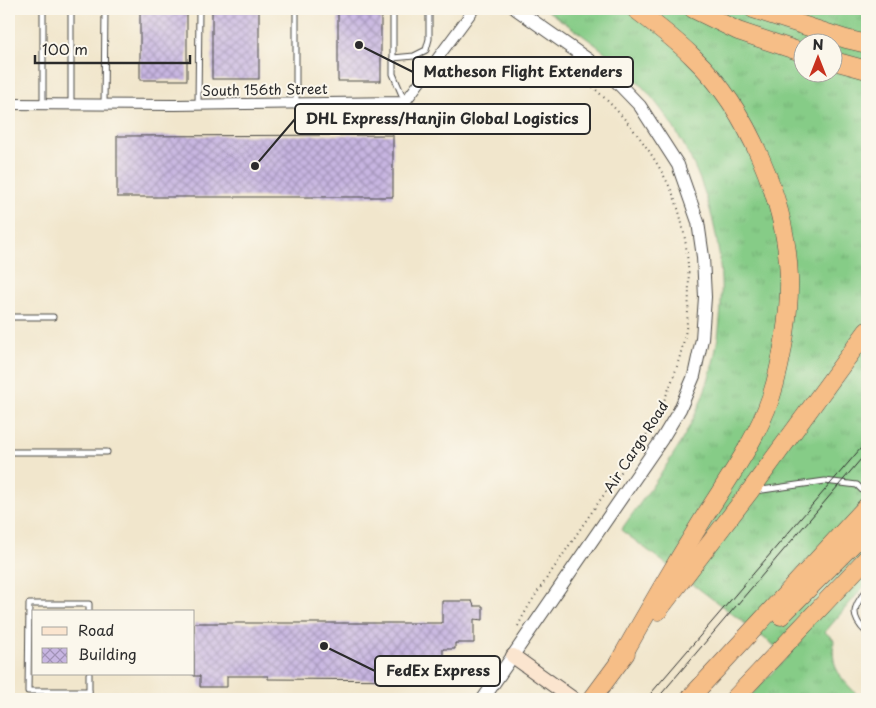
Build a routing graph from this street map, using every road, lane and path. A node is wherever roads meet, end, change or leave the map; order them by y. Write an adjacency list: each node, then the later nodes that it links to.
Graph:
1 (43, 9): 21 (lane)
2 (71, 9): 22 (lane)
3 (105, 9): 24 (lane)
4 (199, 9): 25 (lane)
5 (296, 9): 23 (lane)
6 (392, 9): 15 (lane)
7 (430, 9): 15 (lane)
8 (474, 9): 19 (street)
9 (516, 9): 40 (street, Air Cargo Road)
10 (635, 9): 41 (highway)
11 (693, 9): 14 (highway)
12 (753, 9): 13 (highway)
13 (867, 44)
14 (794, 50)
15 (393, 58): 19 (lane)
16 (561, 61): 38 (path)
17 (844, 64): 18 (highway)
18 (867, 70)
19 (405, 102): 23 (street, South 156th Street)
20 (9, 104): 21 (street, South 156th Street)
21 (43, 104): 22 (street, South 156th Street)
22 (71, 104): 24 (street, South 156th Street)
23 (296, 104): 25 (street, South 156th Street)
24 (104, 105): 25 (street, South 156th Street)
25 (198, 105)
26 (9, 317): 27 (lane)
27 (53, 318)
28 (867, 331): 31 (highway)
29 (9, 452): 30 (lane)
30 (107, 452)
31 (750, 491): 32 (lane); 41 (highway)
32 (867, 495)
33 (867, 506): 43 (highway)
34 (867, 530): 43 (highway)
35 (867, 558): 50 (highway)
36 (867, 590): 39 (lane)
37 (89, 610): 44 (lane)
38 (518, 626)
39 (867, 633)
40 (513, 656): 46 (street, Air Cargo Road); 47 (main road)
41 (619, 662): 48 (highway)
42 (89, 676): 44 (lane)
43 (706, 682): 49 (highway)
44 (89, 691): 45 (lane)
45 (89, 699)
46 (483, 699)
47 (573, 699)
48 (592, 699)
49 (689, 699)
50 (734, 699)

